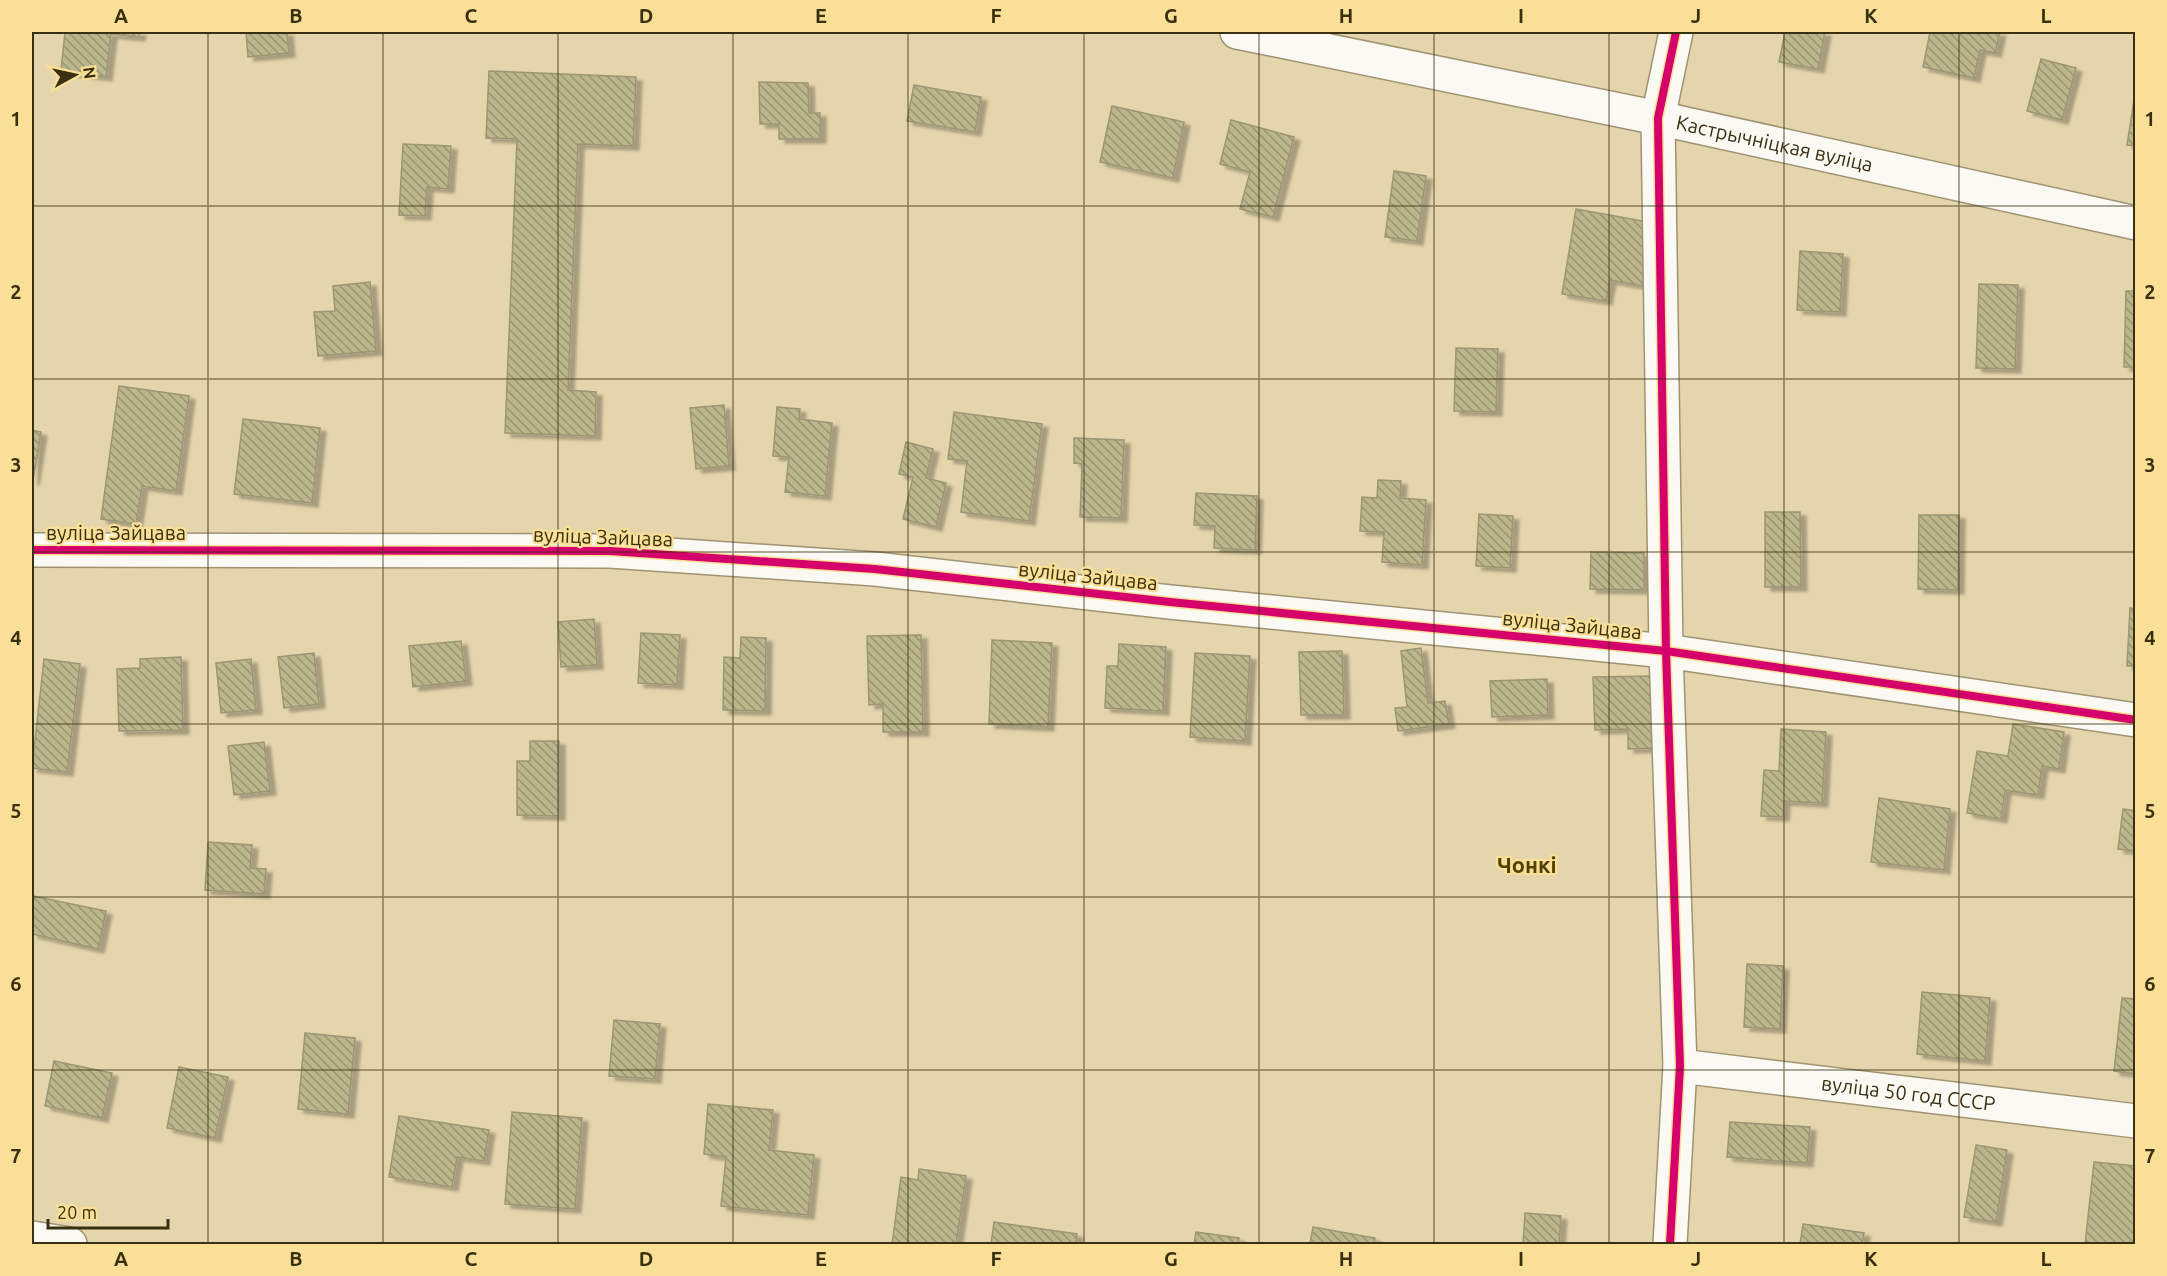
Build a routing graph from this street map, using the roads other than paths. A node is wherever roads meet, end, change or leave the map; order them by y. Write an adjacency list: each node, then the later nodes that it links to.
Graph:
1 (1237, 32): 3 (street, Кастрычніцкая вуліца)
2 (1676, 32): 3 (street)
3 (1658, 118): 4 (street, Кастрычніцкая вуліца); 6 (street)
4 (2136, 223)
5 (32, 550): 6 (street, вуліца Зайцава)
6 (1666, 651): 7 (street, вуліца Зайцава); 8 (street)
7 (2136, 720)
8 (1680, 1066): 9 (street, вуліца 50 год СССР); 12 (street)
9 (2136, 1121)
10 (32, 1238): 11 (street)
11 (70, 1245)
12 (1670, 1245)

